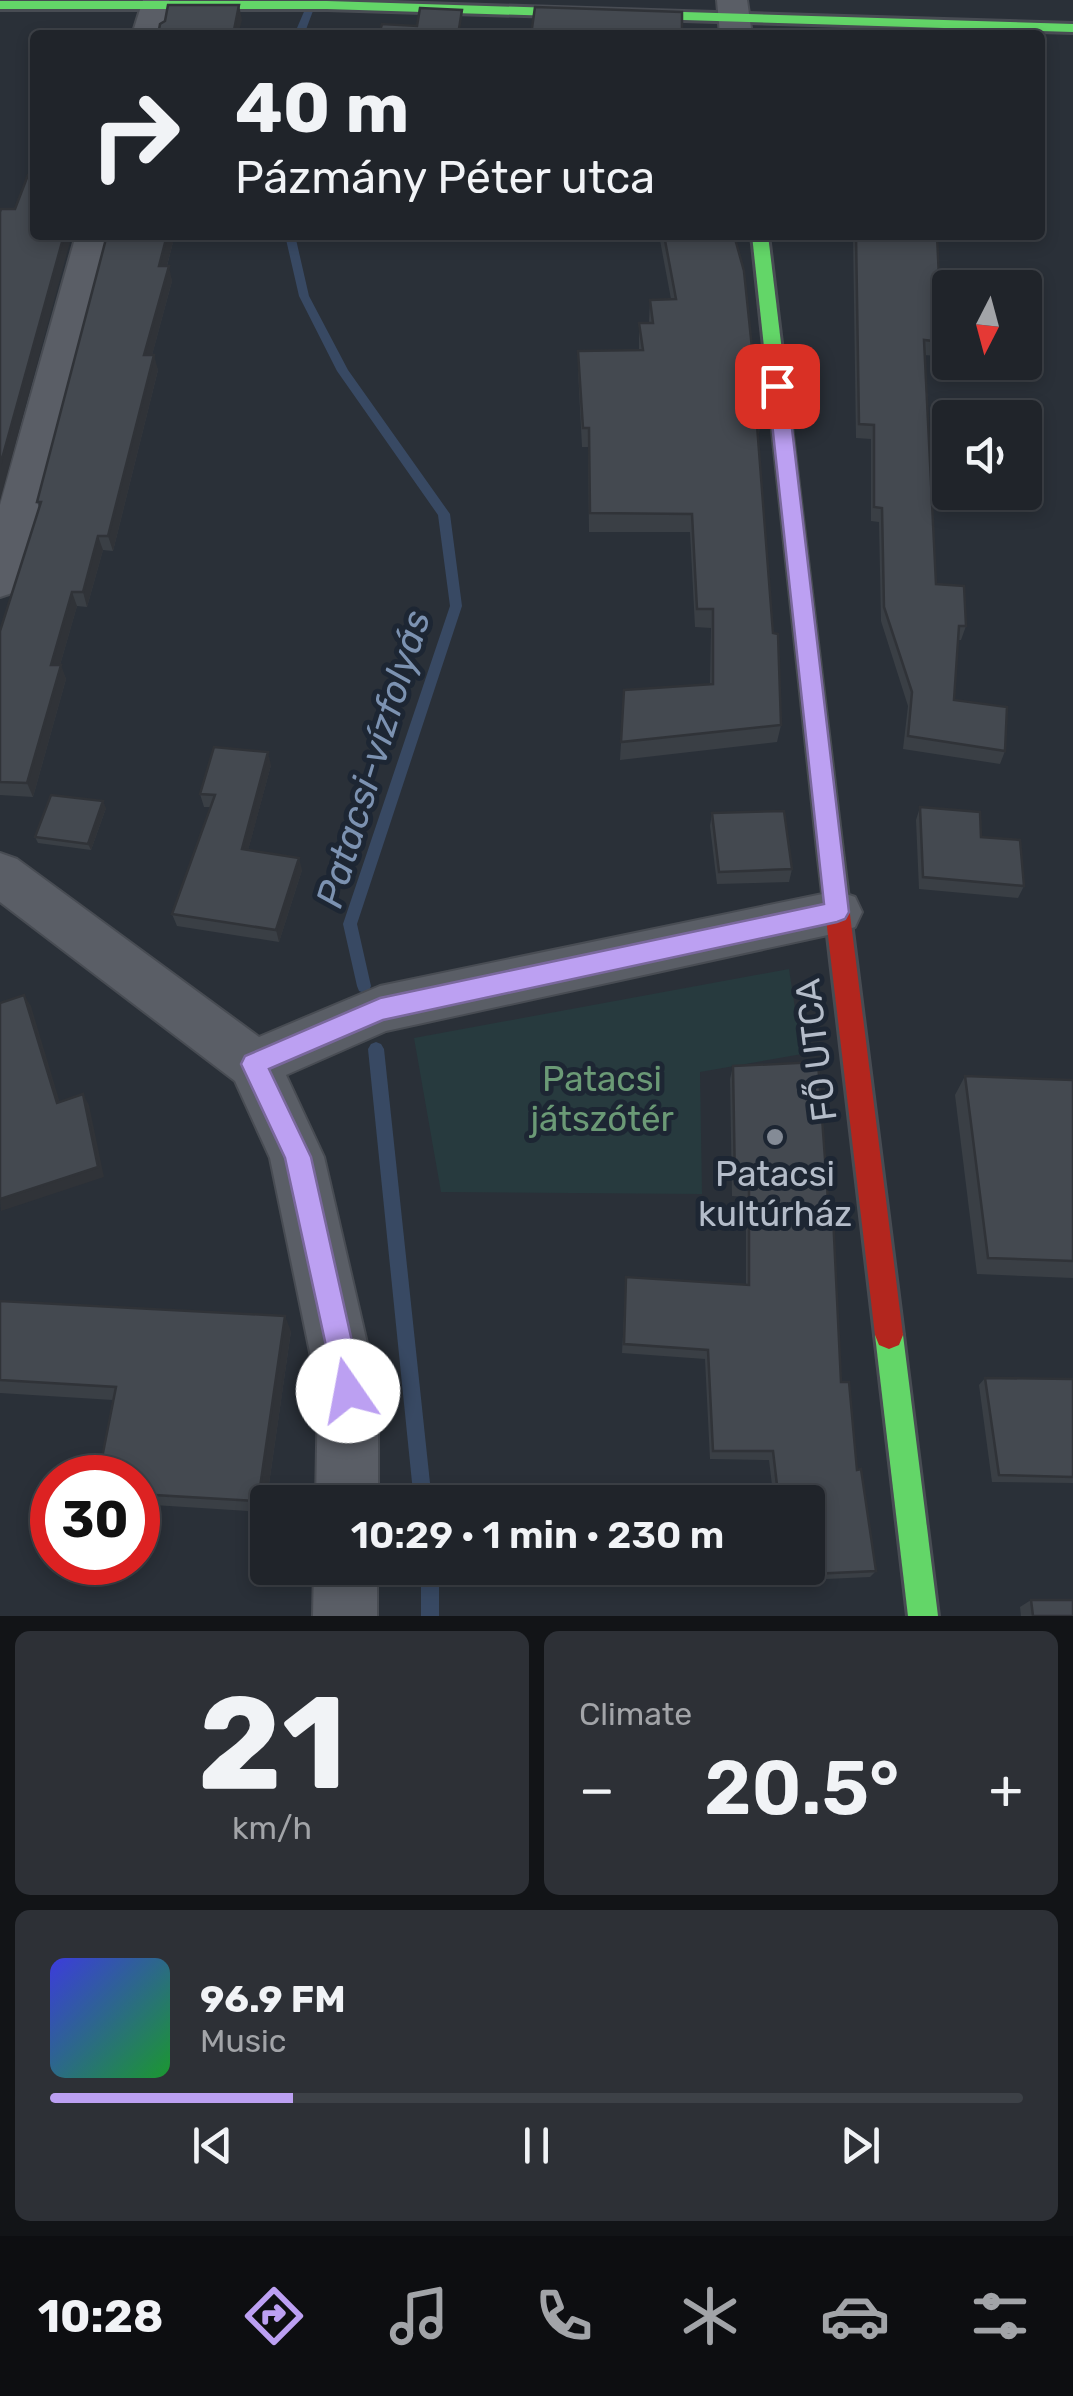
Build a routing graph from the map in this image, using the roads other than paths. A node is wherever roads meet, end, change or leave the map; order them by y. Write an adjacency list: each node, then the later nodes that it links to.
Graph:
1 (0, 5): 3 (street)
2 (734, 17): 3 (street); 4 (street)
3 (152, 20)
4 (803, 27): 5 (street)
5 (1073, 28)
6 (93, 240): 8 (street)
7 (761, 240): 10 (street, FŐ UTCA)
8 (0, 581)
9 (0, 874): 11 (street)
10 (837, 912): 11 (street); 15 (street, FŐ UTCA)
11 (254, 1064): 12 (street)
12 (347, 1485)
13 (346, 1585): 14 (street)
14 (345, 1616)
15 (923, 1616)

